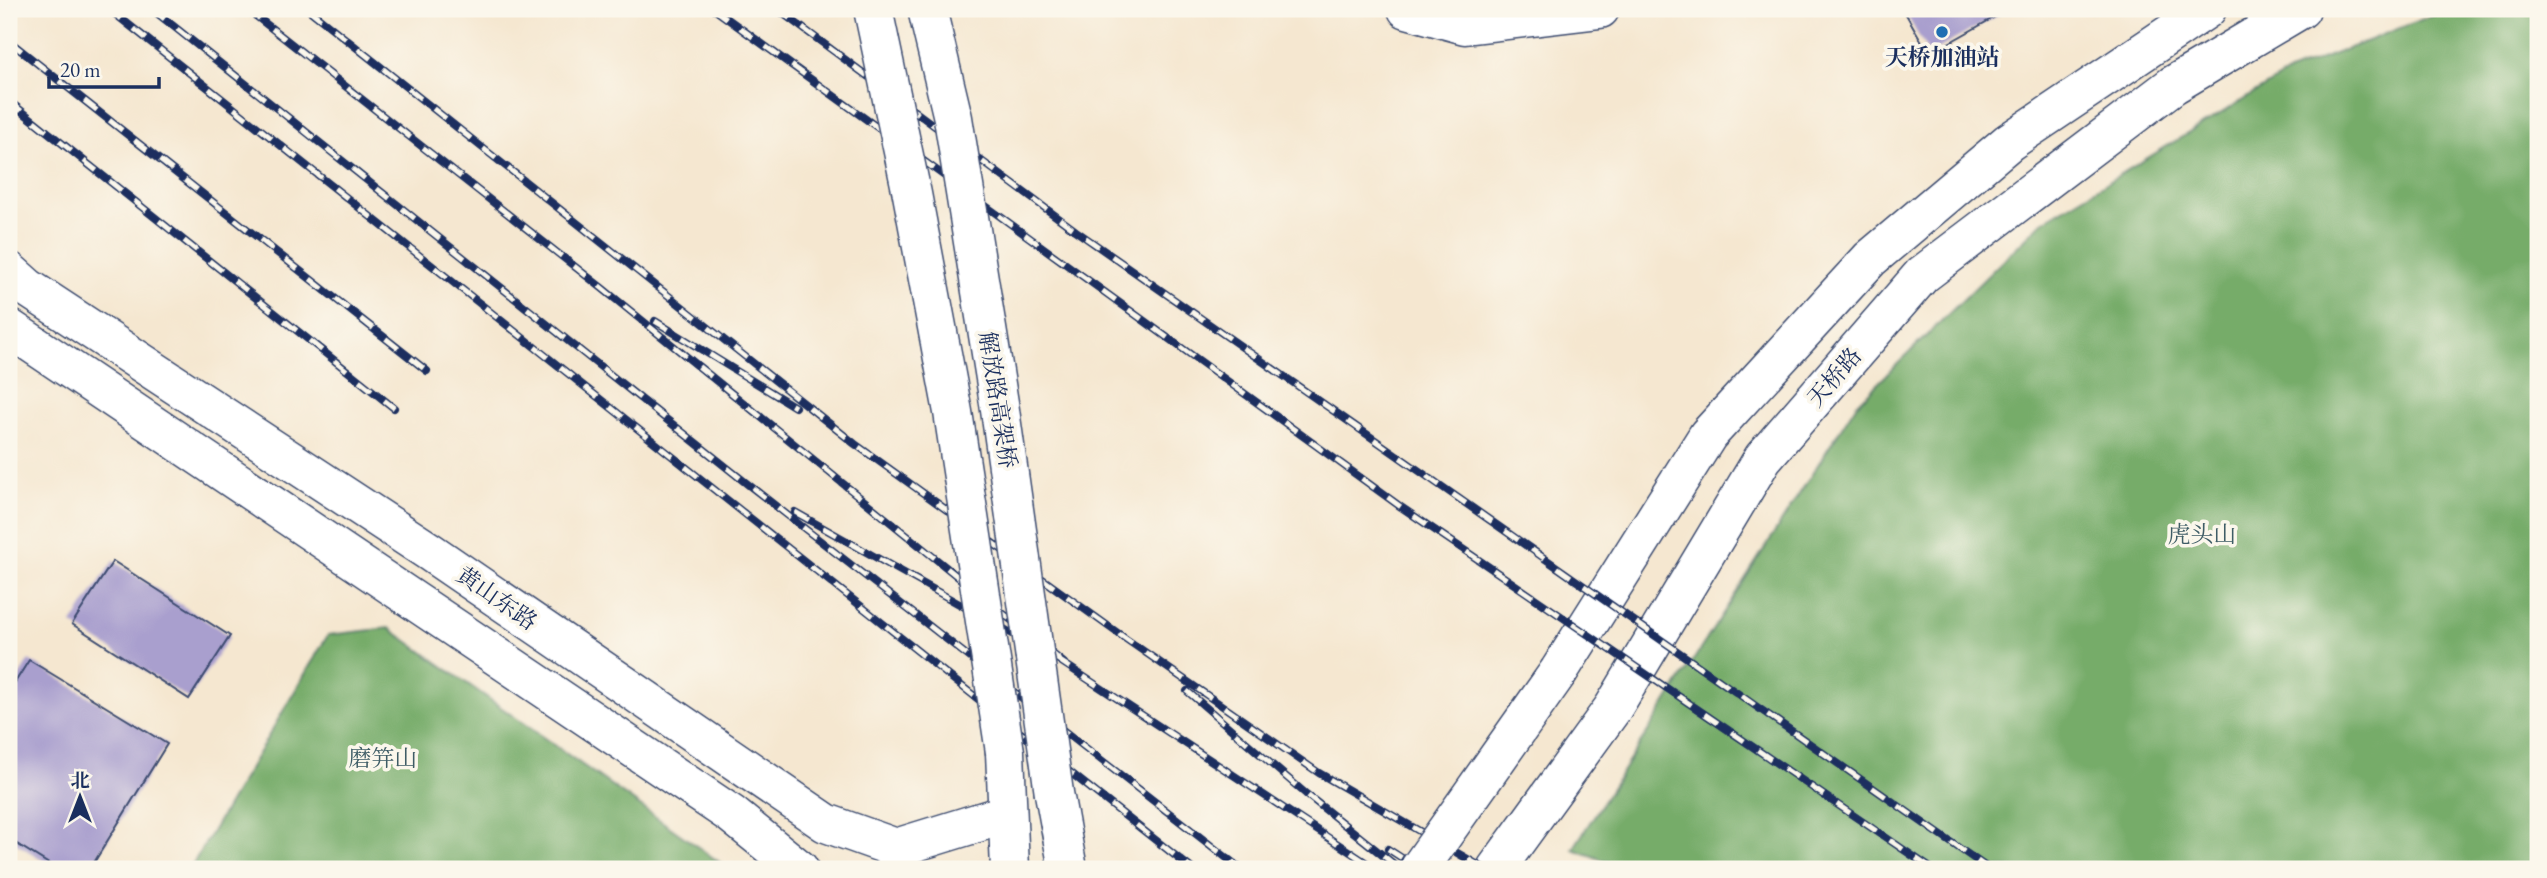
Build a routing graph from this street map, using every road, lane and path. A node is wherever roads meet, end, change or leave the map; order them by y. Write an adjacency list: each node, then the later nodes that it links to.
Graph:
1 (873, 9): 9 (main road, 解放路高架桥, bridge)
2 (927, 9): 12 (main road, 解放路高架桥, bridge)
3 (1407, 9): 4 (main road)
4 (1600, 9)
5 (2207, 9): 13 (main road, bridge)
6 (2301, 9): 14 (main road, 天桥路)
7 (9, 271): 9 (main road, 黄山东路)
8 (9, 328): 10 (main road, 黄山东路)
9 (1006, 814): 11 (main road, 解放路高架桥)
10 (799, 869)
11 (1010, 869)
12 (1068, 869)
13 (1419, 869)
14 (1496, 869)

